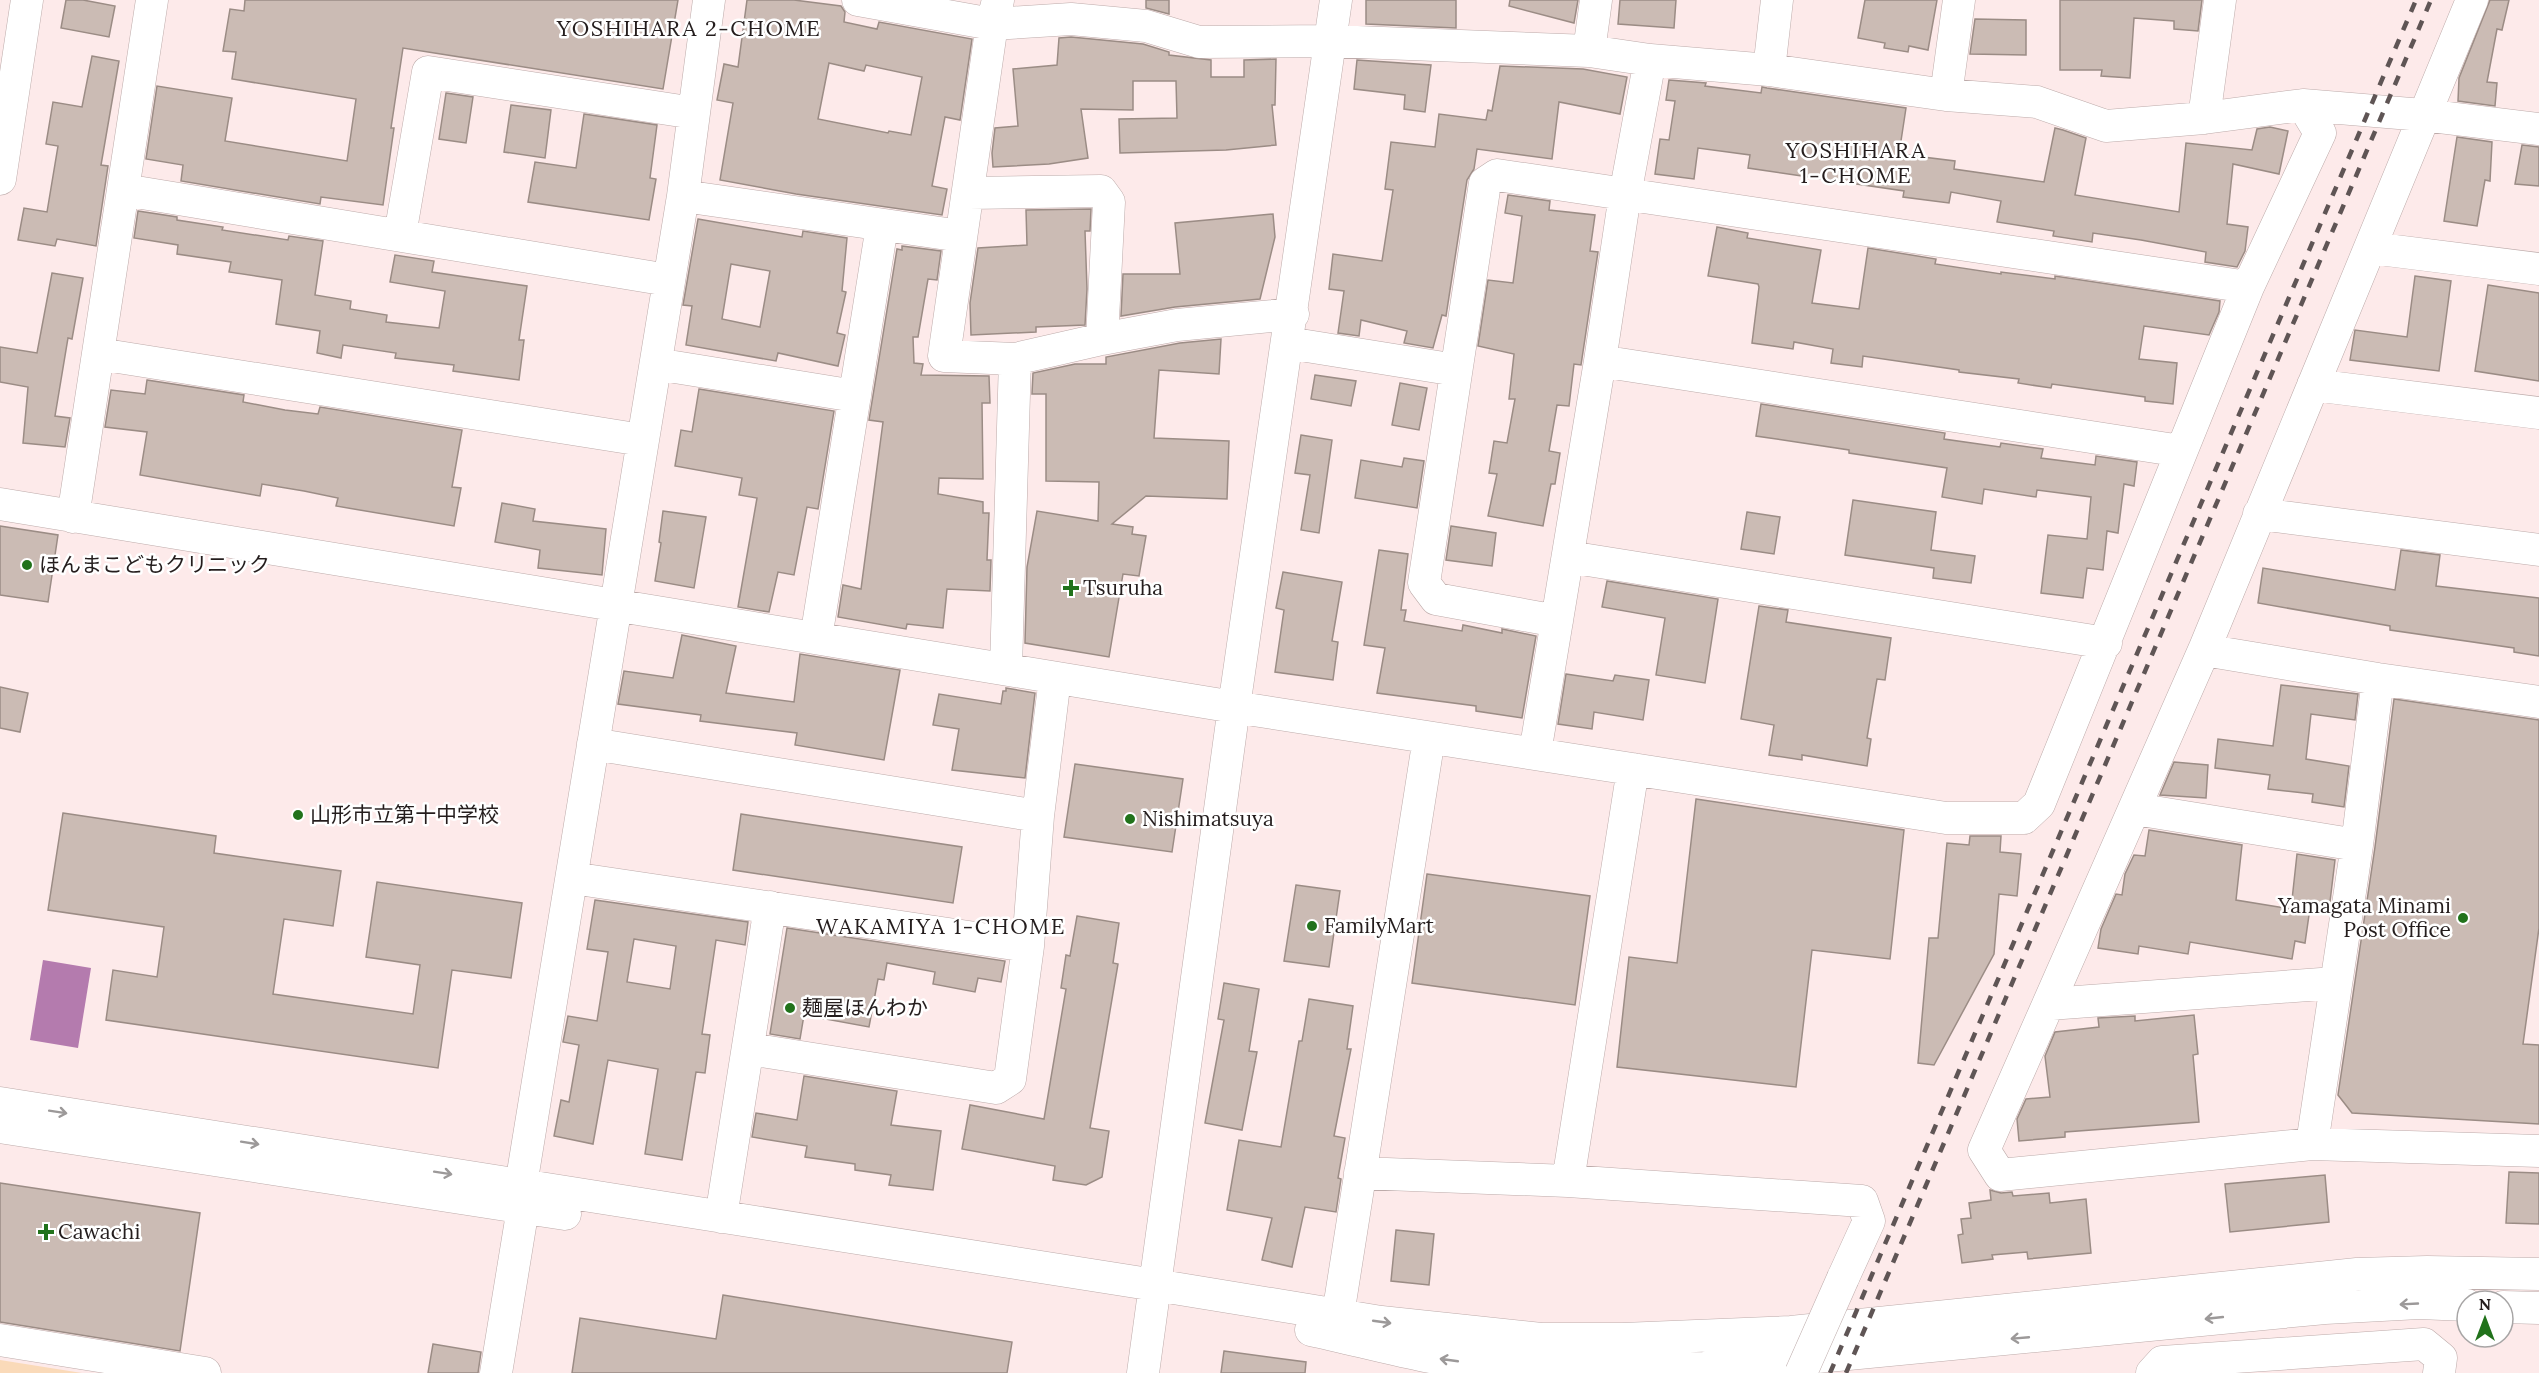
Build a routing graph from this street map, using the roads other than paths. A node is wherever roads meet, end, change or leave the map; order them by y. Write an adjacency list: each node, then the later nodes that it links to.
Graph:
1 (27, 0): 22 (street)
2 (152, 0): 23 (street)
3 (709, 0): 18 (street)
4 (858, 0): 11 (street)
5 (1336, 0): 12 (street)
6 (1596, 0): 13 (street)
7 (1777, 0): 15 (street)
8 (1959, 0): 16 (street)
9 (2220, 0): 20 (street)
10 (2472, 0): 19 (street)
11 (995, 12): 12 (street); 24 (street)
12 (1331, 41): 13 (street); 34 (street)
13 (1589, 51): 14 (street)
14 (1650, 60): 15 (street); 25 (street)
15 (1769, 70): 16 (street)
16 (1946, 94): 20 (street)
17 (2303, 105): 19 (street); 20 (street); 33 (street)
18 (694, 112): 26 (street); 28 (street)
19 (2423, 115): 21 (street); 30 (street)
20 (2204, 118)
21 (2539, 129)
22 (0, 179)
23 (124, 190): 28 (street); 36 (street)
24 (969, 193): 29 (street); 35 (street)
25 (1625, 195): 33 (street); 38 (street); 40 (street)
26 (683, 196): 27 (street); 32 (street)
27 (882, 226): 29 (street); 42 (street)
28 (400, 235): 32 (street)
29 (961, 236): 37 (street)
30 (2371, 248): 31 (street); 41 (street)
31 (2539, 269)
32 (668, 280): 39 (street)
33 (2248, 287): 45 (street)
34 (1291, 328): 35 (street); 40 (street); 60 (street)
35 (1101, 339): 37 (street)
36 (99, 354): 44 (street); 48 (street)
37 (1015, 359): 56 (street)
38 (1600, 361): 45 (street); 50 (street)
39 (656, 364): 42 (street); 44 (street)
40 (1456, 370): 52 (street)
41 (2313, 385): 43 (street); 47 (street)
42 (855, 396): 53 (street)
43 (2539, 413)
44 (642, 440): 51 (street)
45 (2181, 451): 54 (street)
46 (0, 504): 48 (street)
47 (2259, 514): 49 (street); 55 (street)
48 (73, 517): 51 (street)
49 (2539, 550)
50 (1569, 557): 52 (street); 54 (street)
51 (615, 606): 53 (street); 62 (street)
52 (1557, 621): 63 (street)
53 (816, 638): 56 (street)
54 (2106, 643): 64 (street)
55 (2204, 650): 58 (street); 65 (street)
56 (1006, 668): 57 (street)
57 (1055, 678): 60 (street); 66 (street)
58 (2378, 679): 59 (street); 67 (street)
59 (2539, 702)
60 (1234, 707): 61 (street); 83 (street)
61 (1429, 738): 63 (street); 78 (street)
62 (593, 744): 66 (street); 68 (street)
63 (1535, 753): 64 (street)
64 (1633, 769): 79 (street)
65 (2135, 808): 67 (street); 72 (street)
66 (1038, 816): 70 (street)
67 (2357, 845): 71 (street)
68 (572, 878): 69 (street); 80 (street)
69 (770, 907): 70 (street); 73 (street)
70 (1028, 946): 73 (street)
71 (2335, 983): 72 (street); 76 (street)
72 (2049, 1004): 76 (street)
73 (749, 1049): 81 (street)
74 (0, 1103): 80 (street, one-way to 80)
75 (0, 1126): 80 (street)
76 (2312, 1144): 77 (street)
77 (2539, 1151)
78 (1360, 1173): 79 (street); 87 (street)
79 (1568, 1181): 92 (street, bridge)
80 (522, 1197): 81 (street); 83 (street); 90 (street)
81 (721, 1217): 83 (street)
82 (2539, 1274): 87 (street, one-way to 82)
83 (1154, 1293): 84 (street, one-way to 83); 87 (street); 91 (street)
84 (2455, 1304)
85 (2515, 1307): 86 (street)
86 (2539, 1308)
87 (1338, 1315)
88 (0, 1340): 89 (street)
89 (205, 1373)
90 (496, 1373)
91 (1143, 1373)
92 (1801, 1373)
93 (2152, 1373): 94 (street)
94 (2439, 1373)

